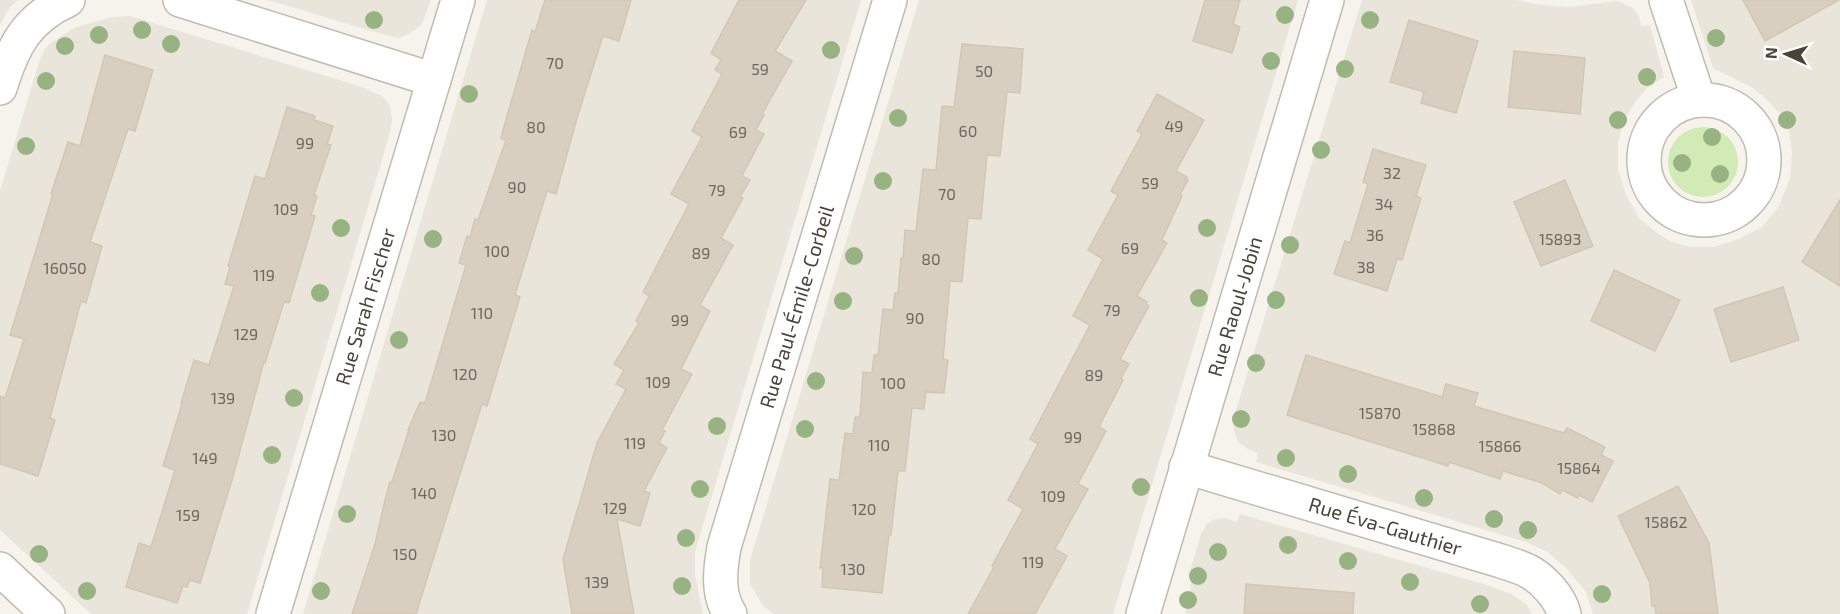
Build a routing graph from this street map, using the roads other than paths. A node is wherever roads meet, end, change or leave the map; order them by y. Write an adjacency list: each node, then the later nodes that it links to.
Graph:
1 (68, 0): 8 (street)
2 (180, 0): 7 (street)
3 (458, 0): 7 (street, Rue Sarah Fischer)
4 (890, 0): 14 (street, Rue Paul-Émile-Corbeil)
5 (1327, 0): 10 (street, Rue Raoul-Jobin)
6 (1666, 0): 9 (street)
7 (434, 80): 13 (street, Rue Sarah Fischer)
8 (0, 88)
9 (1699, 100)
10 (1186, 467): 15 (street, Rue Raoul-Jobin); 16 (street, Rue Éva-Gauthier)
11 (0, 569): 12 (street)
12 (48, 614)
13 (273, 614)
14 (730, 614)
15 (1143, 614)
16 (1564, 614)

